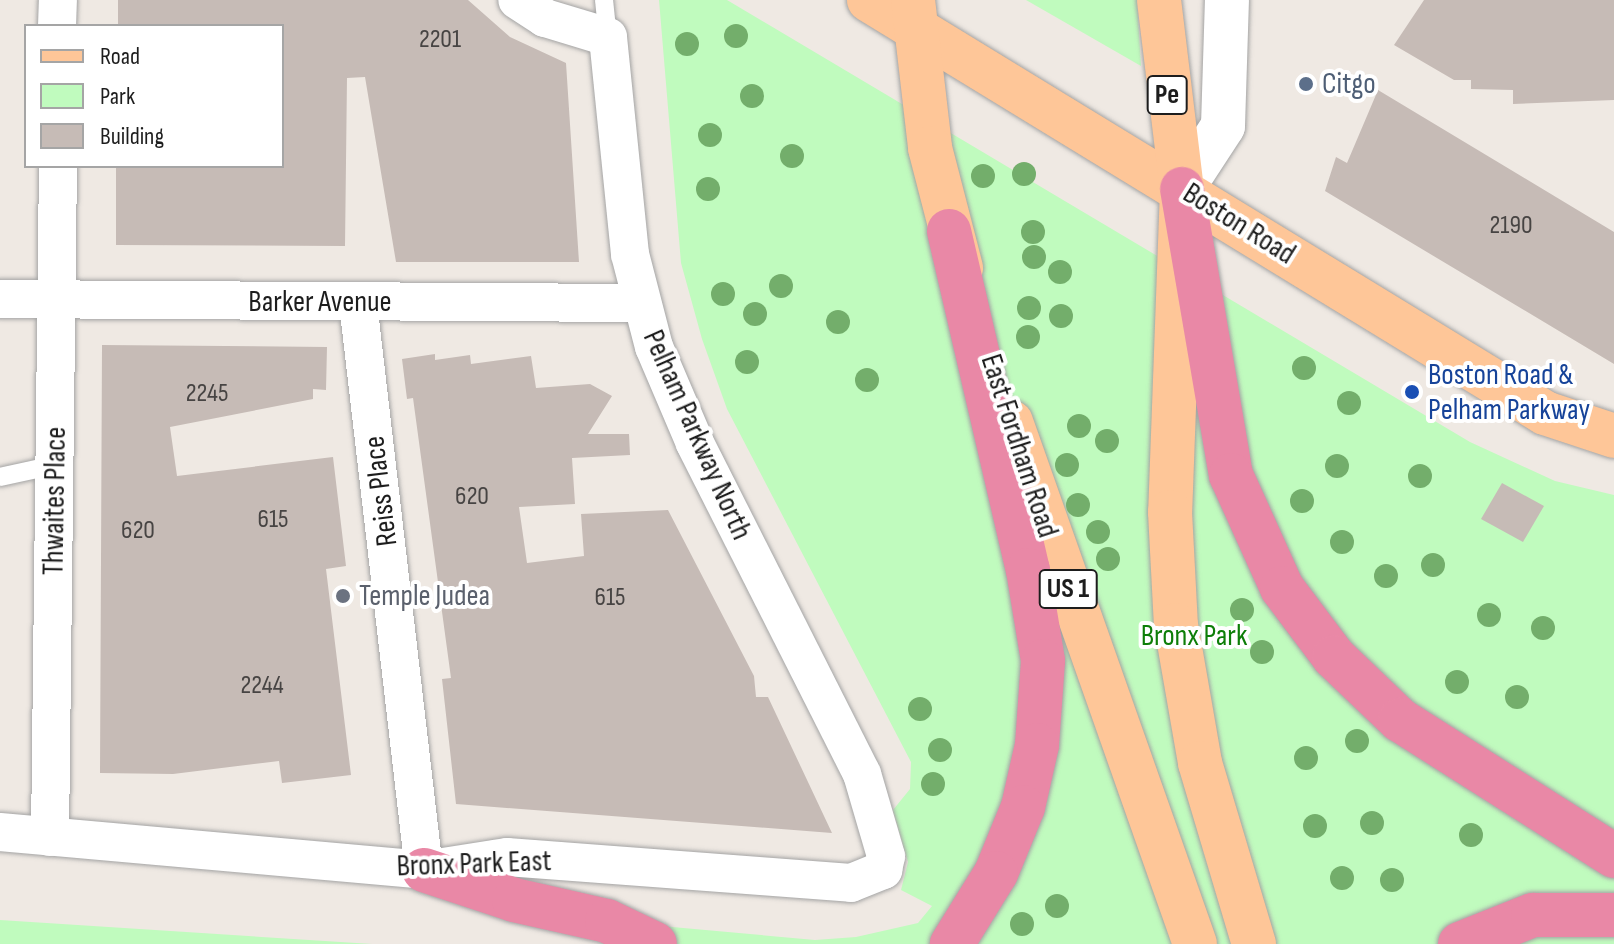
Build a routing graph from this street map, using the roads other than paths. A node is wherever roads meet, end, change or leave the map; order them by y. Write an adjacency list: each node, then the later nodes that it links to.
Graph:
1 (58, 0): 8 (street)
2 (517, 0): 9 (street)
3 (604, 0): 9 (lane)
4 (869, 0): 7 (main road, Boston Road)
5 (1159, 0): 11 (main road, Pe)
6 (1227, 0): 11 (street)
7 (914, 14): 11 (main road, Boston Road); 12 (main road, East Fordham Road / US 1)
8 (57, 24)
9 (608, 37): 16 (street, Pelham Parkway North)
10 (58, 168): 14 (street, Thwaites Place)
11 (1182, 189): 17 (main road, Boston Road); 23 (highway); 29 (main road)
12 (949, 231): 27 (highway); 28 (main road, East Fordham Road / US 1)
13 (0, 299): 14 (street, Barker Avenue)
14 (59, 300): 15 (street, Barker Avenue); 18 (street, Thwaites Place)
15 (358, 303): 16 (street, Barker Avenue); 24 (street, Reiss Place)
16 (640, 303): 22 (street, Pelham Parkway North)
17 (1614, 436)
18 (55, 465): 19 (lane); 21 (street, Thwaites Place)
19 (0, 477)
20 (0, 832): 21 (street, Bronx Park East)
21 (50, 837): 24 (street, Bronx Park East)
22 (886, 856): 24 (street, Bronx Park East)
23 (1614, 856)
24 (424, 870): 26 (highway)
25 (1614, 915): 30 (highway)
26 (655, 944)
27 (952, 944)
28 (1195, 944)
29 (1254, 944)
30 (1460, 944)

